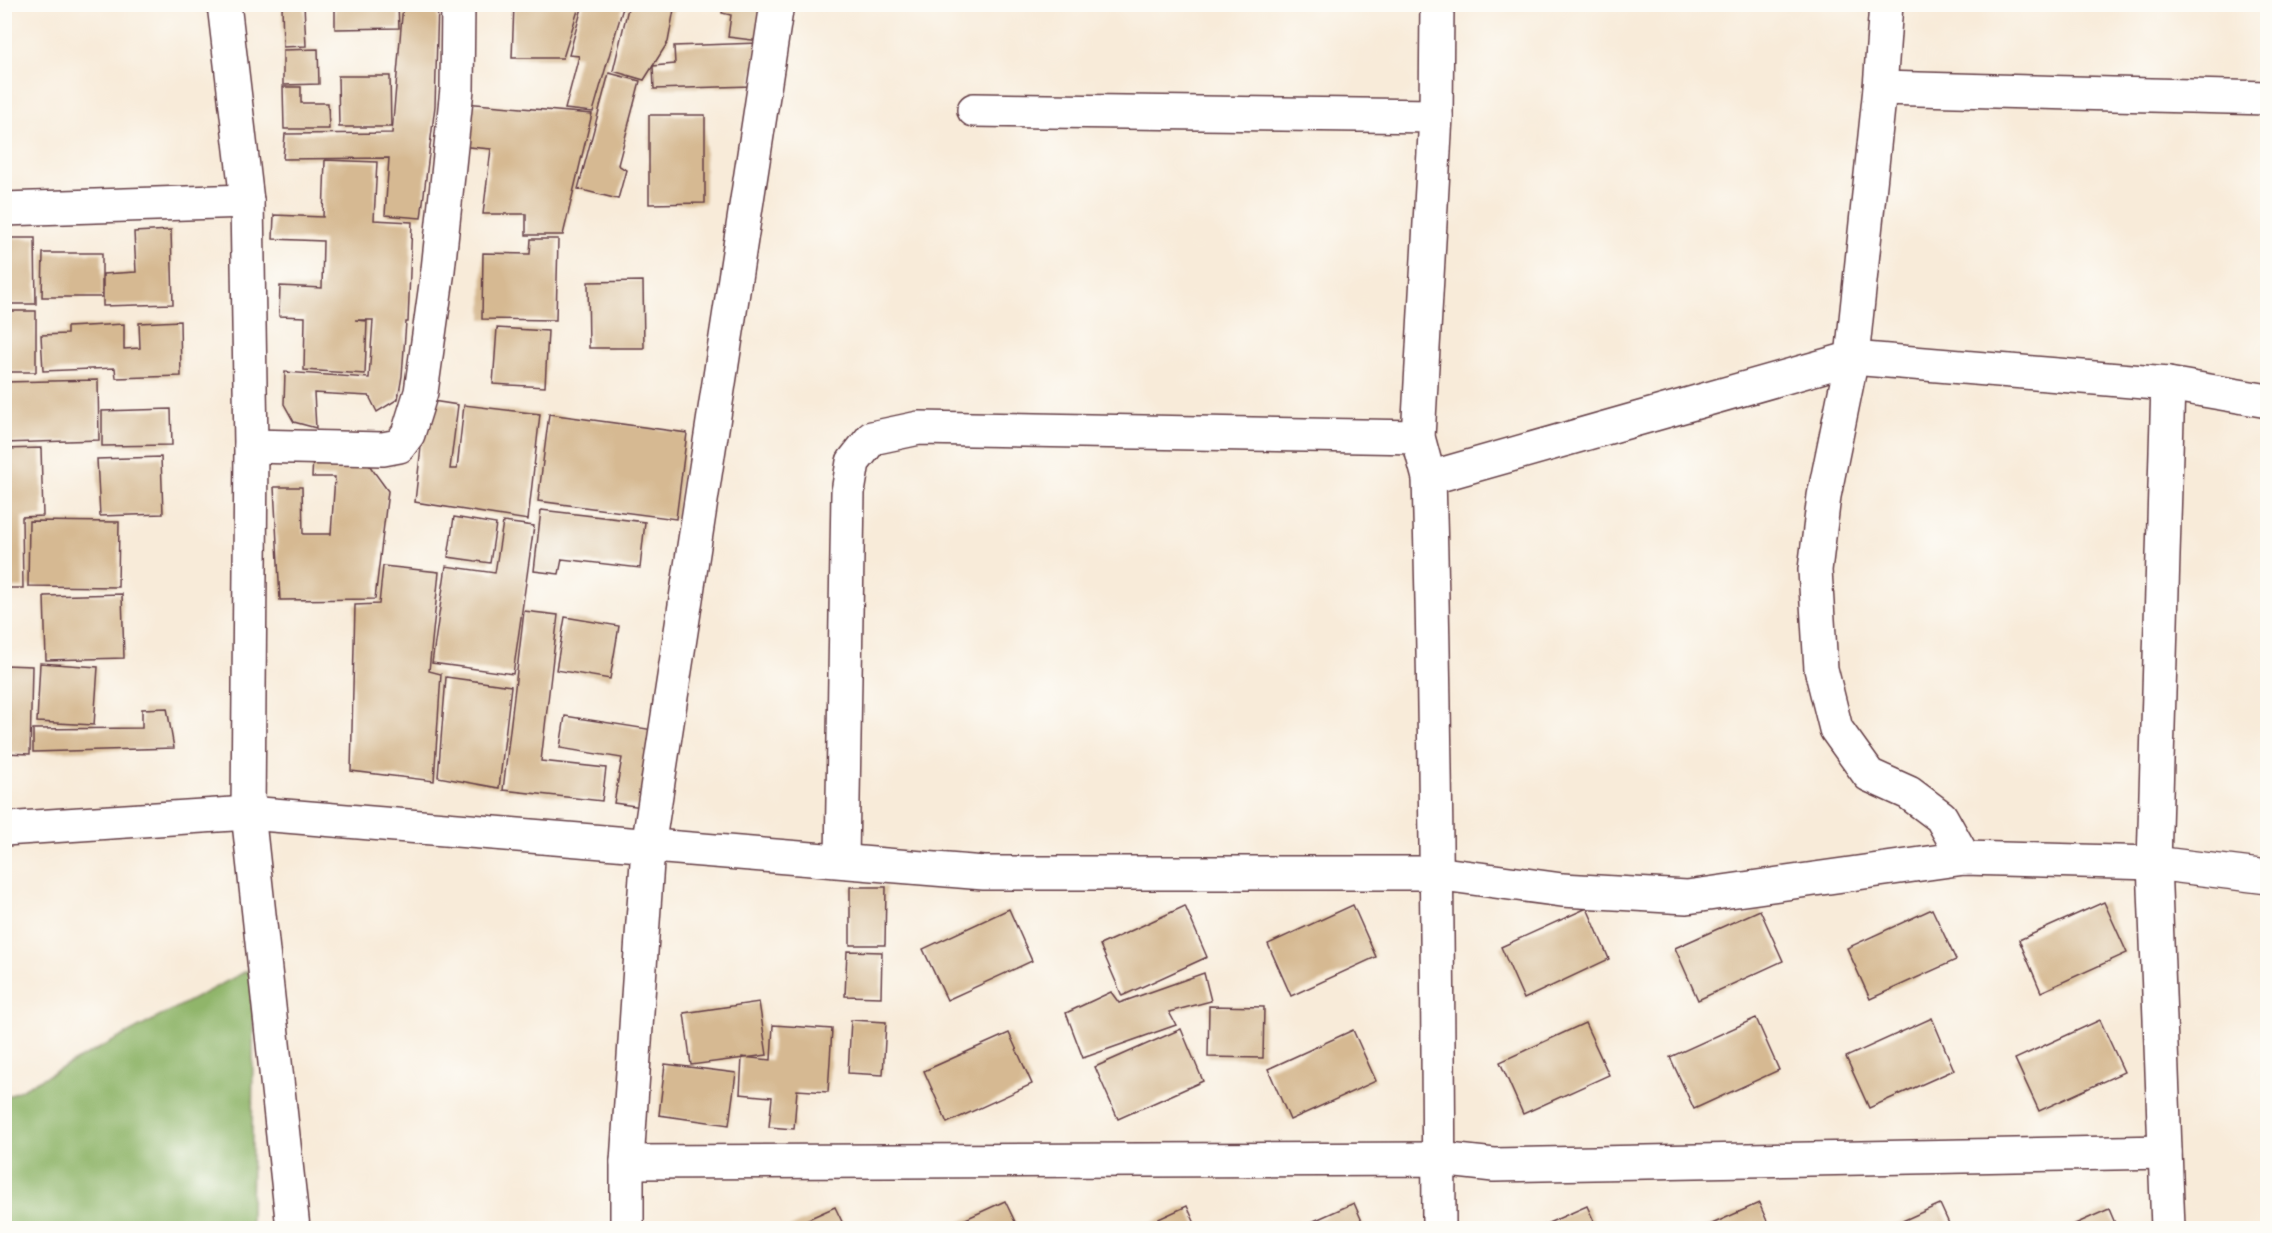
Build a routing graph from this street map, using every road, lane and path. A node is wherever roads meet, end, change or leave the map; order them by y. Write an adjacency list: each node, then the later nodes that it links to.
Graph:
1 (224, 4): 10 (street)
2 (458, 4): 16 (street)
3 (777, 4): 20 (street)
4 (1437, 4): 9 (street)
5 (1886, 4): 6 (street)
6 (1880, 88): 7 (street); 12 (street)
7 (2268, 98)
8 (974, 110): 9 (street)
9 (1436, 116): 15 (street)
10 (247, 201): 11 (street); 16 (street)
11 (4, 209)
12 (1852, 358): 13 (street); 17 (street); 21 (street)
13 (2168, 384): 14 (street); 23 (street)
14 (2268, 401)
15 (1418, 437): 17 (street); 22 (street)
16 (251, 446): 18 (street)
17 (1429, 478): 24 (street)
18 (248, 813): 19 (street); 20 (street); 29 (street)
19 (4, 829)
20 (648, 847): 22 (street); 28 (street)
21 (1964, 858): 23 (street); 24 (street)
22 (842, 860): 24 (street)
23 (2154, 862): 25 (street); 26 (street)
24 (1435, 873): 27 (street)
25 (2268, 877)
26 (2165, 1152): 27 (street); 32 (street)
27 (1439, 1159): 28 (street); 31 (street)
28 (627, 1162): 30 (street)
29 (293, 1228)
30 (627, 1228)
31 (1439, 1228)
32 (2168, 1228)

